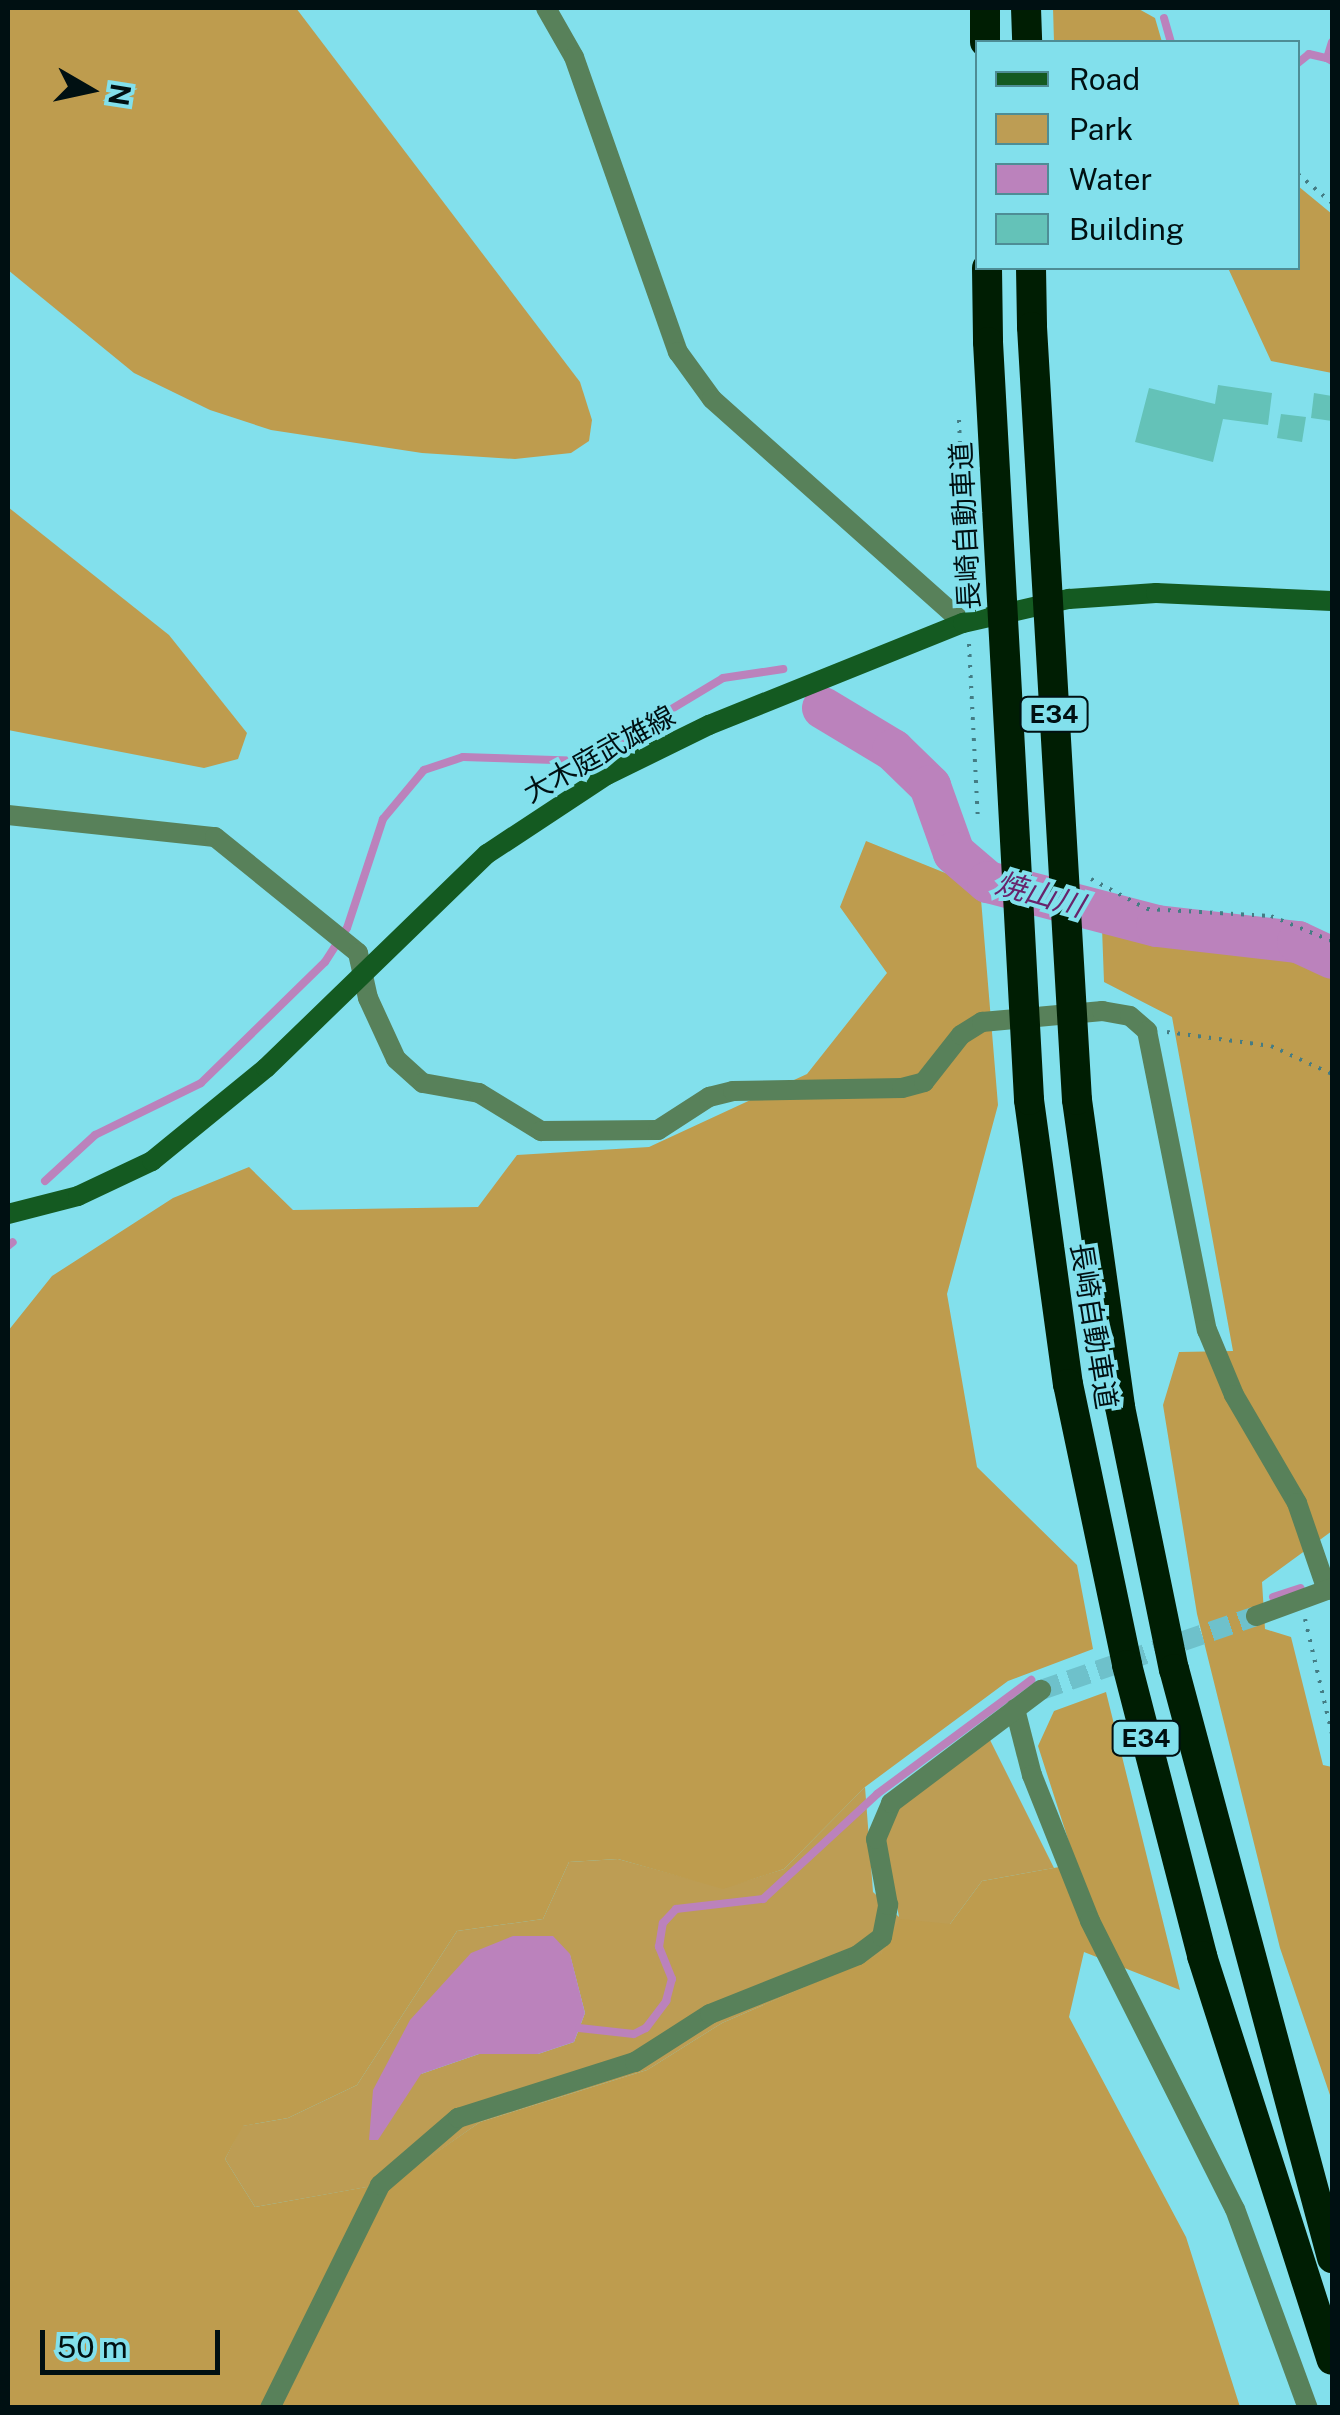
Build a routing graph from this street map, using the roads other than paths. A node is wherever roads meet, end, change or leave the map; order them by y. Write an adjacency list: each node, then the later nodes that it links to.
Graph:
1 (546, 8): 9 (street)
2 (985, 8): 4 (highway)
3 (1026, 8): 5 (highway)
4 (985, 40)
5 (1027, 40)
6 (987, 270): 18 (highway, 長崎自動車道 / E34, bridge)
7 (1031, 270): 17 (highway, 長崎自動車道 / E34, bridge)
8 (1332, 601): 9 (main road, 大木庭武雄線)
9 (963, 623): 11 (main road, 大木庭武雄線)
10 (8, 816): 11 (street)
11 (364, 970): 12 (main road, 大木庭武雄線); 13 (street)
12 (8, 1214)
13 (1330, 1589): 14 (street)
14 (1256, 1616)
15 (1041, 1690): 16 (street)
16 (1014, 1709): 19 (street); 20 (street)
17 (1332, 2258)
18 (1332, 2360)
19 (270, 2408)
20 (1308, 2408)

